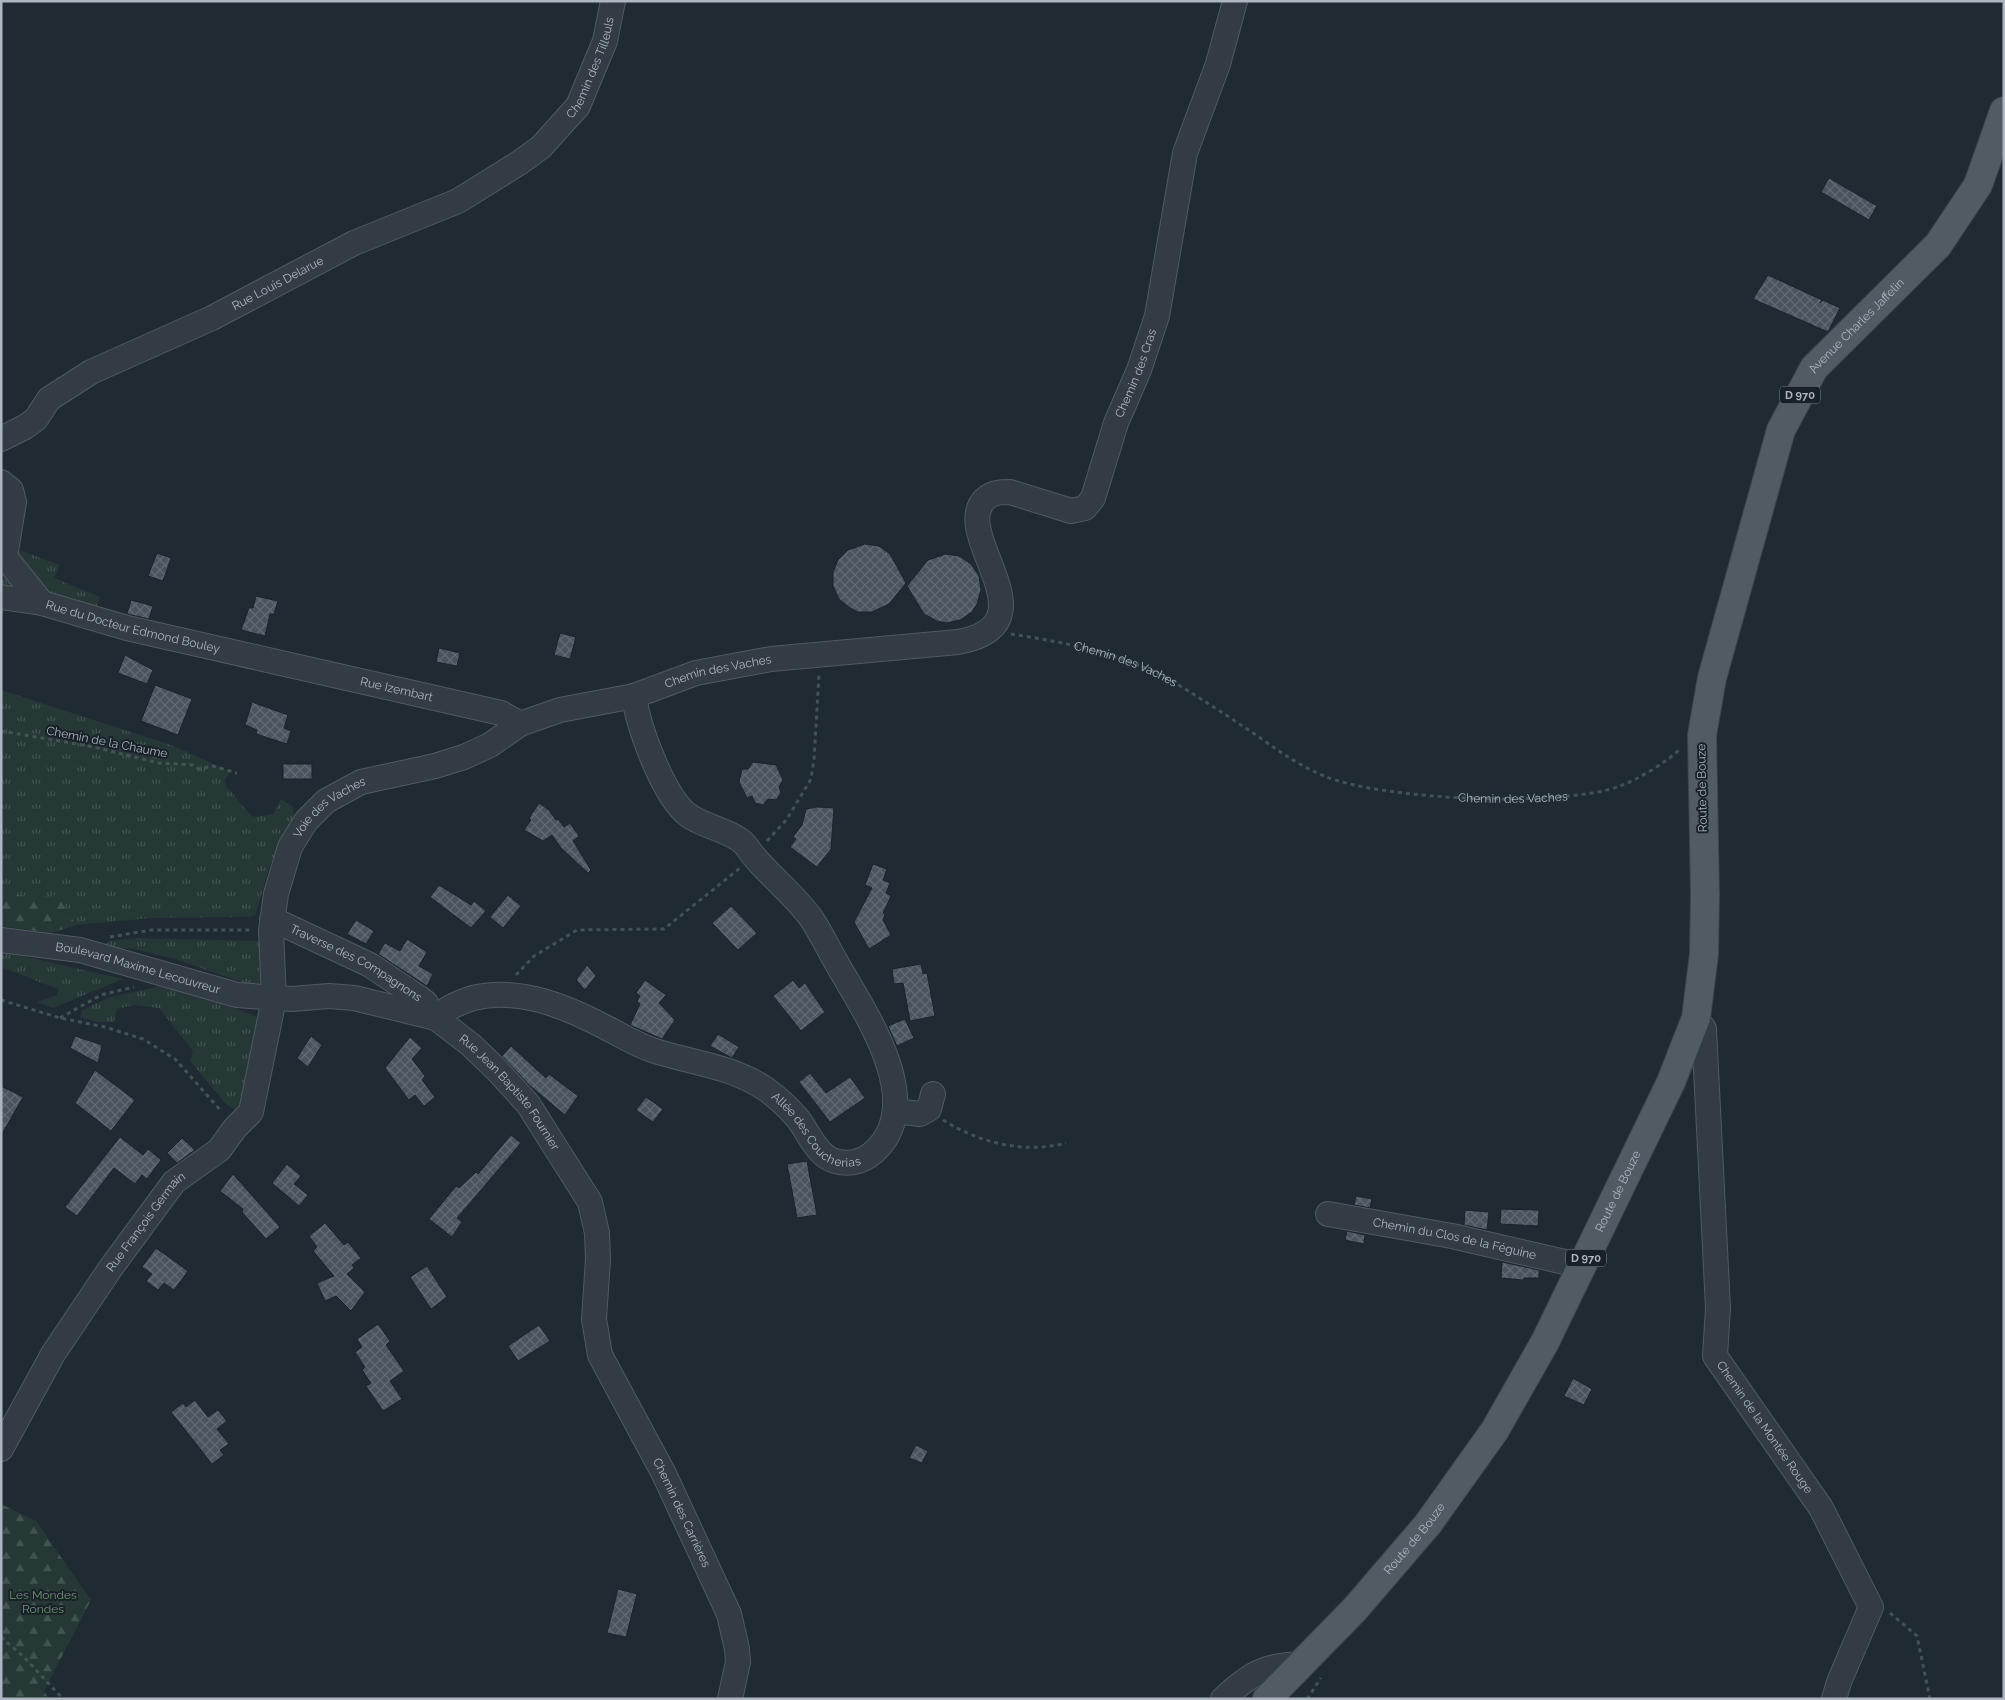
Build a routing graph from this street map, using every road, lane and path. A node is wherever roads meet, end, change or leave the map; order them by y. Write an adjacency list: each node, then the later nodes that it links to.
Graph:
1 (614, 1): 4 (street, Chemin des Tilleuls)
2 (1235, 1): 9 (street, Chemin des Cras)
3 (2004, 112): 15 (main road, Avenue Charles Jaffelin / D 970)
4 (558, 130): 5 (street, Rue Louis Delarue)
5 (1, 439)
6 (1, 482): 8 (street, Rue du Docteur Edmond Bouley)
7 (1, 597): 8 (street)
8 (42, 603): 11 (street, Rue du Docteur Edmond Bouley)
9 (992, 627): 10 (street, Chemin des Vaches); 15 (path, Chemin des Vaches)
10 (818, 654): 12 (street, Chemin des Vaches); 17 (path)
11 (271, 661): 13 (street, Rue Izembart)
12 (634, 696): 13 (street, Chemin des Vaches); 17 (street, Allée des Coucherias)
13 (520, 724): 18 (street, Voie des Vaches)
14 (1, 731): 16 (path, Chemin de la Chaume)
15 (1702, 735): 27 (main road, Route de Bouze / D 970)
16 (237, 773)
17 (753, 857): 22 (path); 29 (street, Allée des Coucherias)
18 (272, 925): 20 (path, Traverse des Compagnons); 23 (street, Voie des Vaches); 25 (street, Traverse des Compagnons)
19 (1, 940): 20 (street, Boulevard Maxime Lecouvreur)
20 (80, 950): 23 (street, Boulevard Maxime Lecouvreur)
21 (138, 986): 26 (path)
22 (503, 994): 25 (street, Allée des Coucherias); 29 (street, Allée des Coucherias)
23 (274, 999): 25 (street, Rue Jean Baptiste Fournier); 30 (street, Rue François Germain)
24 (1, 1000): 26 (path)
25 (433, 1017): 34 (street, Rue Jean Baptiste Fournier)
26 (60, 1018): 30 (path)
27 (1696, 1018): 33 (main road, Route de Bouze / D 970); 36 (street, Chemin de la Montée Rouge)
28 (931, 1102): 29 (street); 31 (path)
29 (895, 1111)
30 (235, 1128): 35 (street, Rue François Germain)
31 (1066, 1143)
32 (1328, 1214): 33 (street, Chemin du Clos de la Féguine)
33 (1582, 1266): 38 (main road, Route de Bouze / D 970)
34 (595, 1335): 40 (street, Chemin des Carrières)
35 (1, 1449)
36 (1871, 1607): 43 (street); 44 (path)
37 (1, 1638): 39 (path)
38 (1301, 1664): 41 (street); 42 (main road, Route de Bouze / D 970)
39 (63, 1699)
40 (730, 1699)
41 (1223, 1699)
42 (1267, 1699)
43 (1834, 1699)
44 (1930, 1699)

